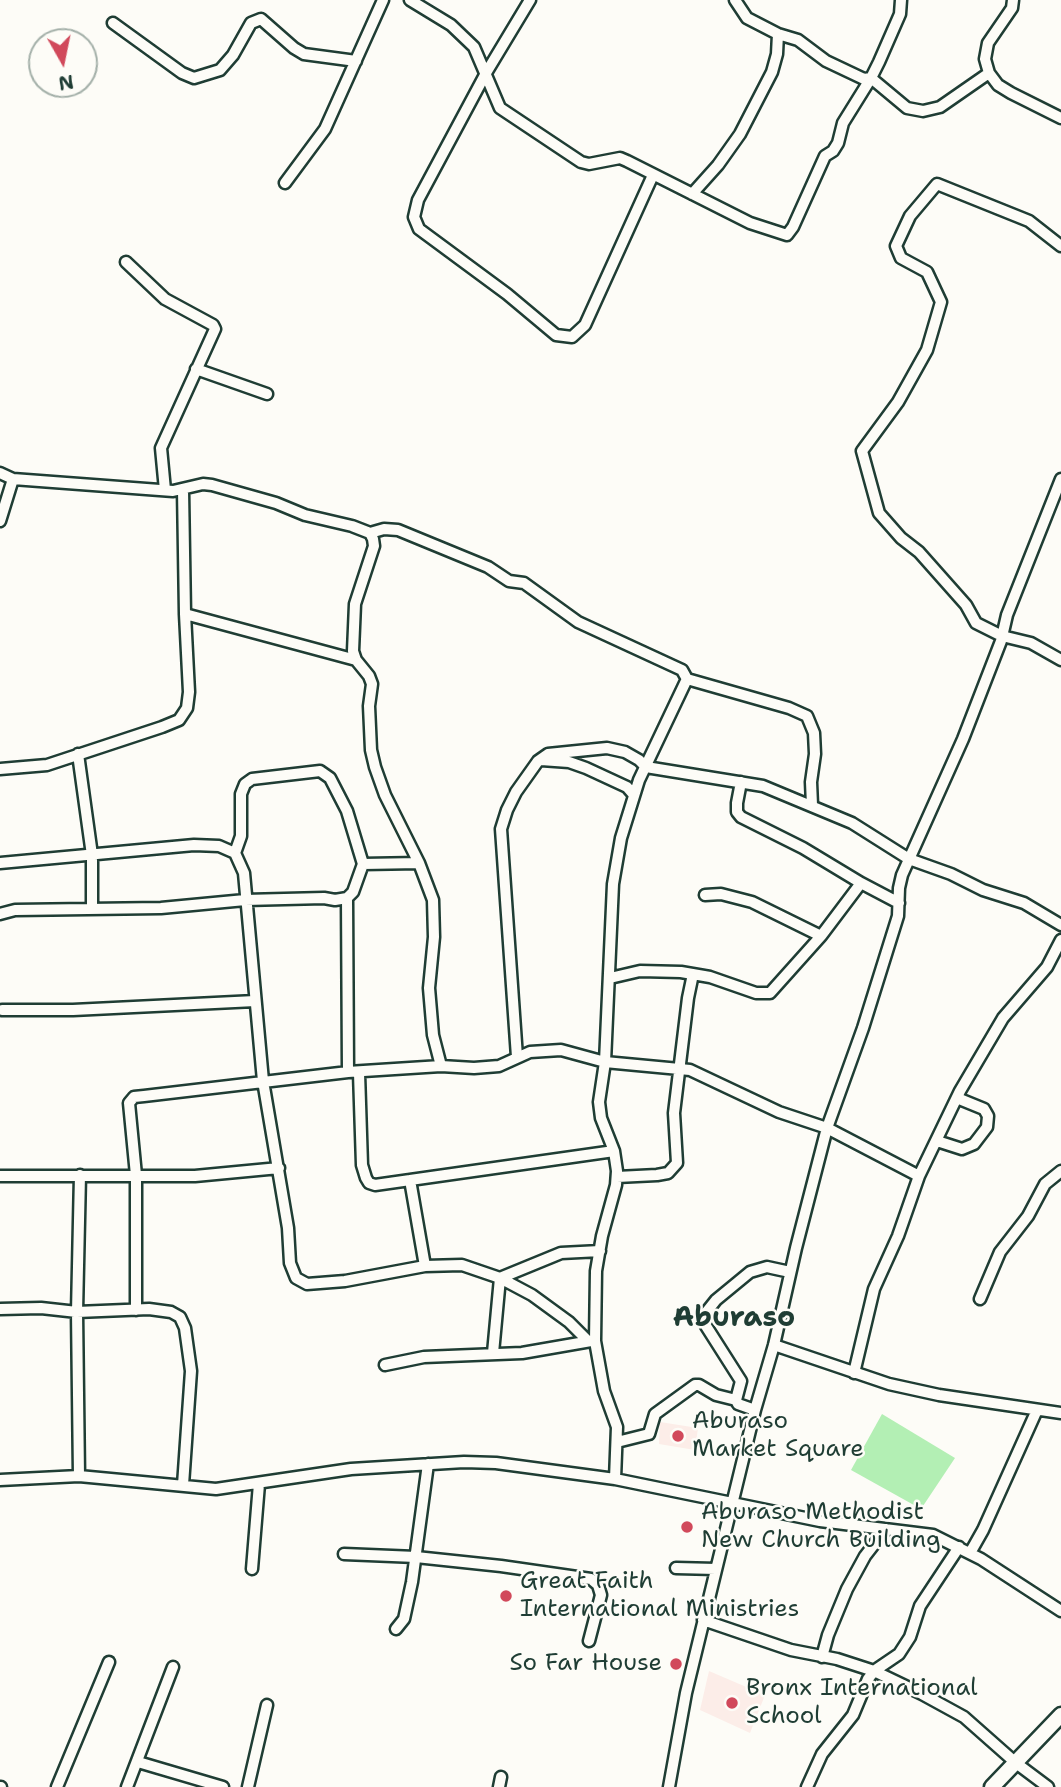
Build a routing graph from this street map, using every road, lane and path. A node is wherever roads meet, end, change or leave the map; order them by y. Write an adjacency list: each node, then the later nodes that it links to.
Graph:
1 (383, 0): 9 (street)
2 (410, 0): 10 (street)
3 (530, 0): 10 (street)
4 (735, 0): 8 (street)
5 (901, 0): 12 (street)
6 (1013, 0): 11 (street)
7 (113, 23): 9 (street)
8 (778, 34): 12 (street); 16 (street)
9 (356, 61): 15 (street)
10 (486, 73): 14 (street); 14 (street)
11 (989, 74): 12 (street); 13 (street)
12 (871, 78): 16 (street)
13 (1061, 118)
14 (653, 175): 16 (street)
15 (285, 183)
16 (692, 194)
17 (1061, 246): 31 (street)
18 (126, 262): 19 (street)
19 (196, 369): 20 (street); 24 (street)
20 (267, 394)
21 (0, 473): 22 (street)
22 (13, 479): 24 (street); 28 (street)
23 (1061, 479): 26 (street)
24 (165, 490): 25 (street)
25 (183, 490): 29 (street); 30 (street)
26 (1049, 507): 27 (street); 31 (street)
27 (1061, 512)
28 (0, 521)
29 (370, 533): 32 (street); 34 (street)
30 (185, 614): 32 (street); 35 (street)
31 (1002, 636): 33 (street); 44 (street)
32 (356, 660): 46 (street)
33 (1061, 660)
34 (687, 679): 37 (street); 41 (street)
35 (78, 754): 38 (street); 43 (street)
36 (541, 760): 37 (street); 40 (street); 62 (street)
37 (646, 767): 39 (street); 40 (street)
38 (0, 769)
39 (741, 782): 41 (street); 48 (street)
40 (634, 795): 59 (street)
41 (812, 805): 44 (street)
42 (235, 853): 43 (street); 47 (street); 51 (street)
43 (92, 855): 45 (street); 53 (street)
44 (909, 859): 52 (street); 55 (street)
45 (0, 863)
46 (419, 863): 47 (street); 64 (street)
47 (363, 864): 50 (street)
48 (861, 883): 52 (street); 56 (street)
49 (705, 895): 56 (street)
50 (346, 898): 51 (street); 66 (street)
51 (245, 900): 53 (street); 60 (street)
52 (899, 902): 69 (street)
53 (92, 908): 54 (street)
54 (0, 914)
55 (1061, 925)
56 (821, 936): 58 (street)
57 (1061, 940): 68 (street)
58 (693, 974): 59 (street); 65 (street)
59 (610, 978): 63 (street)
60 (255, 1000): 61 (street); 67 (street)
61 (2, 1010)
62 (517, 1057): 63 (street); 64 (street)
63 (605, 1062): 65 (street); 71 (street)
64 (441, 1066): 66 (street)
65 (680, 1069): 69 (street); 78 (street)
66 (354, 1072): 67 (street); 79 (street)
67 (263, 1080): 72 (street); 75 (street)
68 (957, 1098): 70 (street); 70 (street)
69 (827, 1128): 77 (street); 82 (street)
70 (937, 1141): 77 (street)
71 (614, 1151): 78 (street); 79 (street)
72 (279, 1168): 75 (street); 81 (street)
73 (1061, 1171): 84 (street)
74 (80, 1175): 75 (street); 76 (street); 87 (street)
75 (136, 1175): 86 (street)
76 (0, 1176)
77 (919, 1176): 92 (street)
78 (617, 1177): 80 (street)
79 (410, 1180): 81 (street)
80 (600, 1251): 83 (street); 88 (street)
81 (425, 1266): 83 (street)
82 (790, 1272): 89 (street); 93 (street)
83 (500, 1278): 88 (street); 90 (street)
84 (980, 1298)
85 (0, 1309): 87 (street)
86 (136, 1310): 87 (street); 103 (street)
87 (77, 1312): 99 (street)
88 (592, 1341): 90 (street); 97 (street)
89 (774, 1345): 92 (street); 94 (street)
90 (493, 1353): 91 (street)
91 (385, 1365)
92 (854, 1373): 95 (street)
93 (736, 1400): 94 (street); 97 (street)
94 (755, 1410): 104 (street)
95 (1037, 1410): 96 (street); 107 (street)
96 (1061, 1413)
97 (617, 1442): 100 (street)
98 (428, 1464): 100 (street); 102 (street); 109 (street)
99 (79, 1476): 101 (street); 103 (street)
100 (615, 1479): 104 (street)
101 (0, 1480)
102 (259, 1484): 103 (street); 111 (street)
103 (183, 1485)
104 (732, 1504): 105 (street); 112 (street)
105 (886, 1529): 106 (street); 117 (street)
106 (958, 1547): 107 (street); 120 (street)
107 (970, 1553): 113 (street)
108 (344, 1554): 109 (street)
109 (416, 1557): 115 (street); 116 (street)
110 (676, 1568): 112 (street)
111 (252, 1569)
112 (716, 1569): 114 (street)
113 (1061, 1611)
114 (704, 1620): 117 (street); 129 (street)
115 (396, 1629)
116 (589, 1640)
117 (822, 1657): 120 (street)
118 (109, 1662): 125 (street)
119 (173, 1667): 123 (street)
120 (874, 1671): 124 (street); 130 (street)
121 (267, 1705): 128 (street)
122 (1061, 1715): 124 (street)
123 (138, 1762): 126 (street); 127 (street)
124 (1016, 1763): 131 (street); 132 (street)
125 (57, 1787)
126 (127, 1787)
127 (223, 1787)
128 (248, 1787)
129 (669, 1787)
130 (807, 1787)
131 (992, 1787)
132 (1048, 1787)

